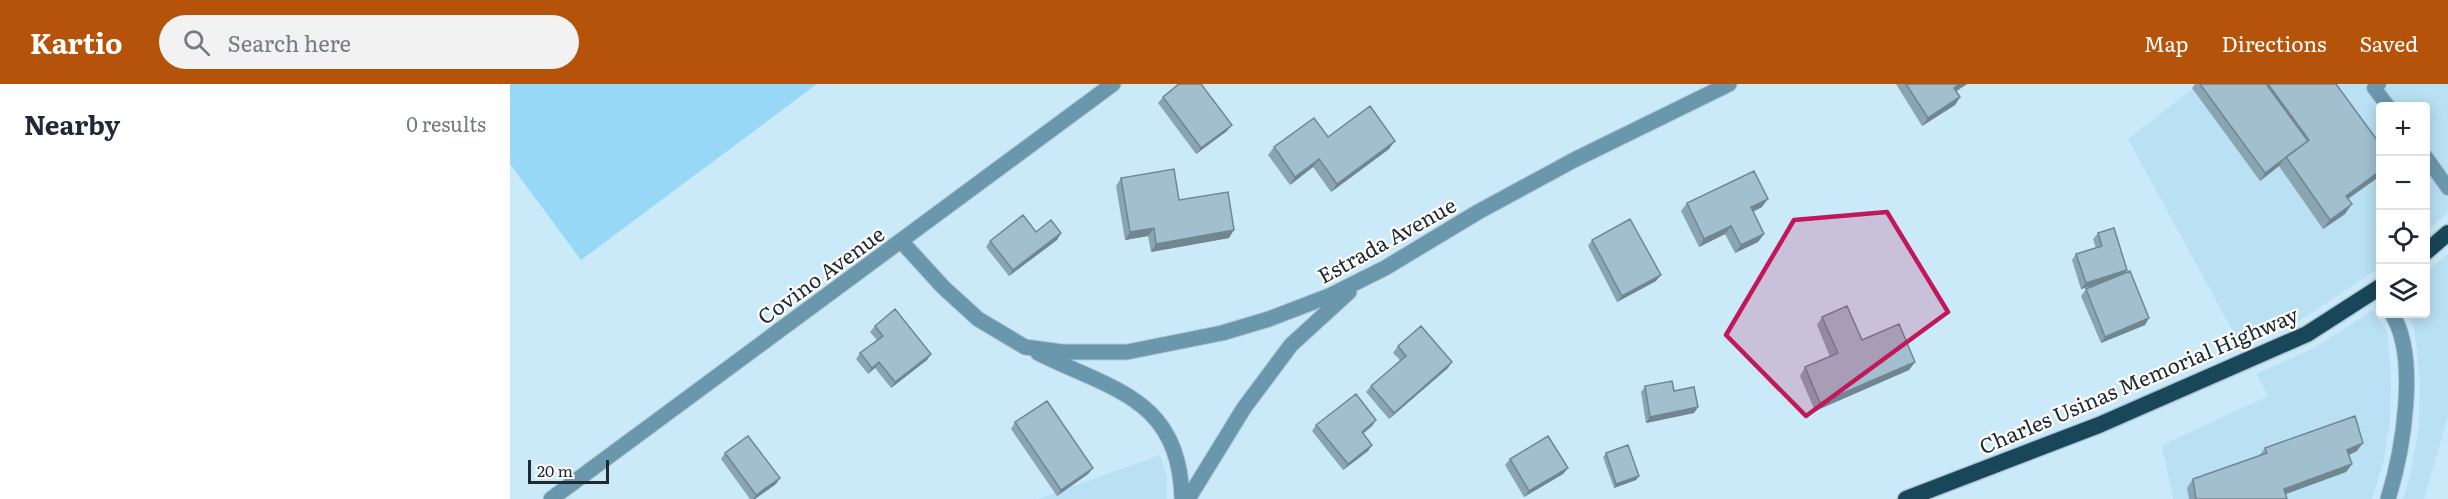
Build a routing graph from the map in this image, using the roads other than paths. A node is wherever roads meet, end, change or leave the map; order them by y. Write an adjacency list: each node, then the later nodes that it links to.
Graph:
1 (1113, 84): 8 (street, Covino Avenue)
2 (1729, 84): 10 (street, Estrada Avenue)
3 (2379, 84): 4 (lane)
4 (2385, 102)
5 (2430, 163): 6 (lane)
6 (2448, 188)
7 (2448, 233): 9 (highway)
8 (901, 241): 13 (street, Estrada Avenue); 14 (street, Covino Avenue)
9 (2430, 249)
10 (1363, 279): 13 (street, Estrada Avenue); 16 (street)
11 (2376, 293): 17 (highway, Charles Usinas Memorial Highway)
12 (2394, 318): 18 (street)
13 (1025, 347): 15 (street)
14 (551, 499)
15 (1182, 499)
16 (1188, 499)
17 (1906, 499)
18 (2388, 499)

